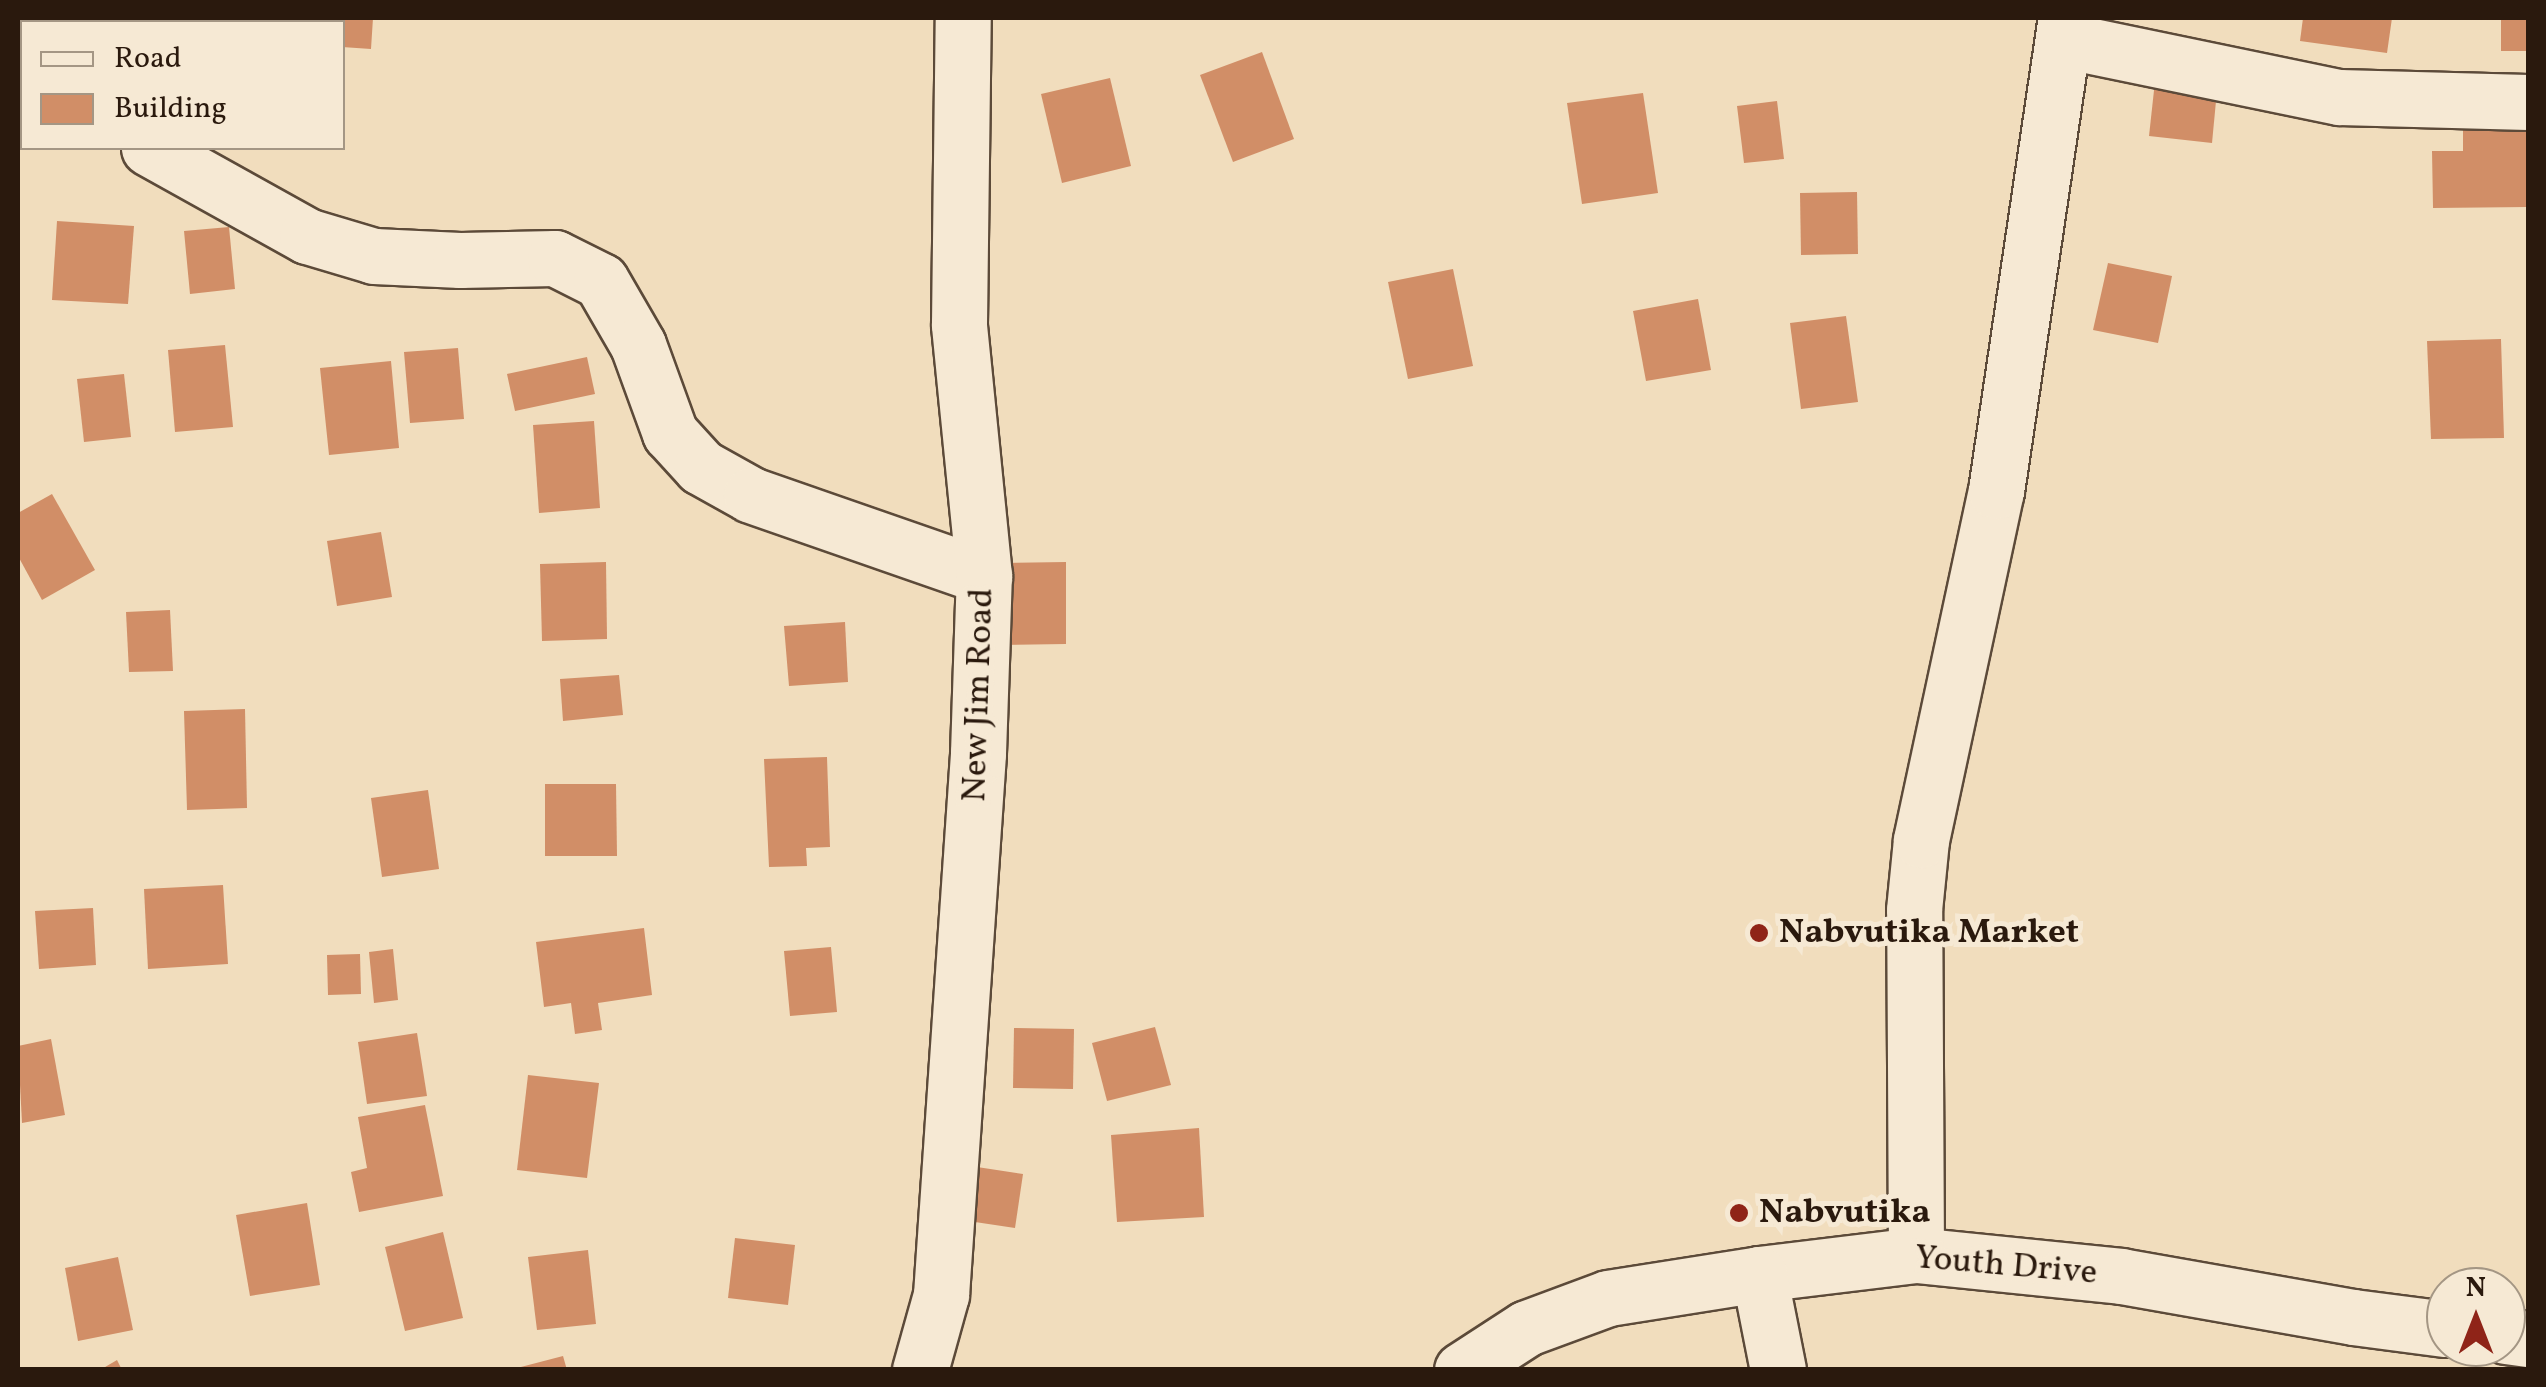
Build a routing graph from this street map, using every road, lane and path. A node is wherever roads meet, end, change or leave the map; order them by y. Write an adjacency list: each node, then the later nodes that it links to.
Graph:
1 (962, 18): 5 (street, New Jim Road)
2 (2065, 29): 3 (street); 6 (street)
3 (2528, 102)
4 (153, 150): 5 (street)
5 (984, 576): 9 (street, New Jim Road)
6 (1916, 1256): 7 (street, Youth Drive); 8 (street, Youth Drive)
7 (1759, 1274): 10 (street, Youth Drive); 11 (street)
8 (2426, 1326)
9 (920, 1370)
10 (1462, 1370)
11 (1778, 1370)

